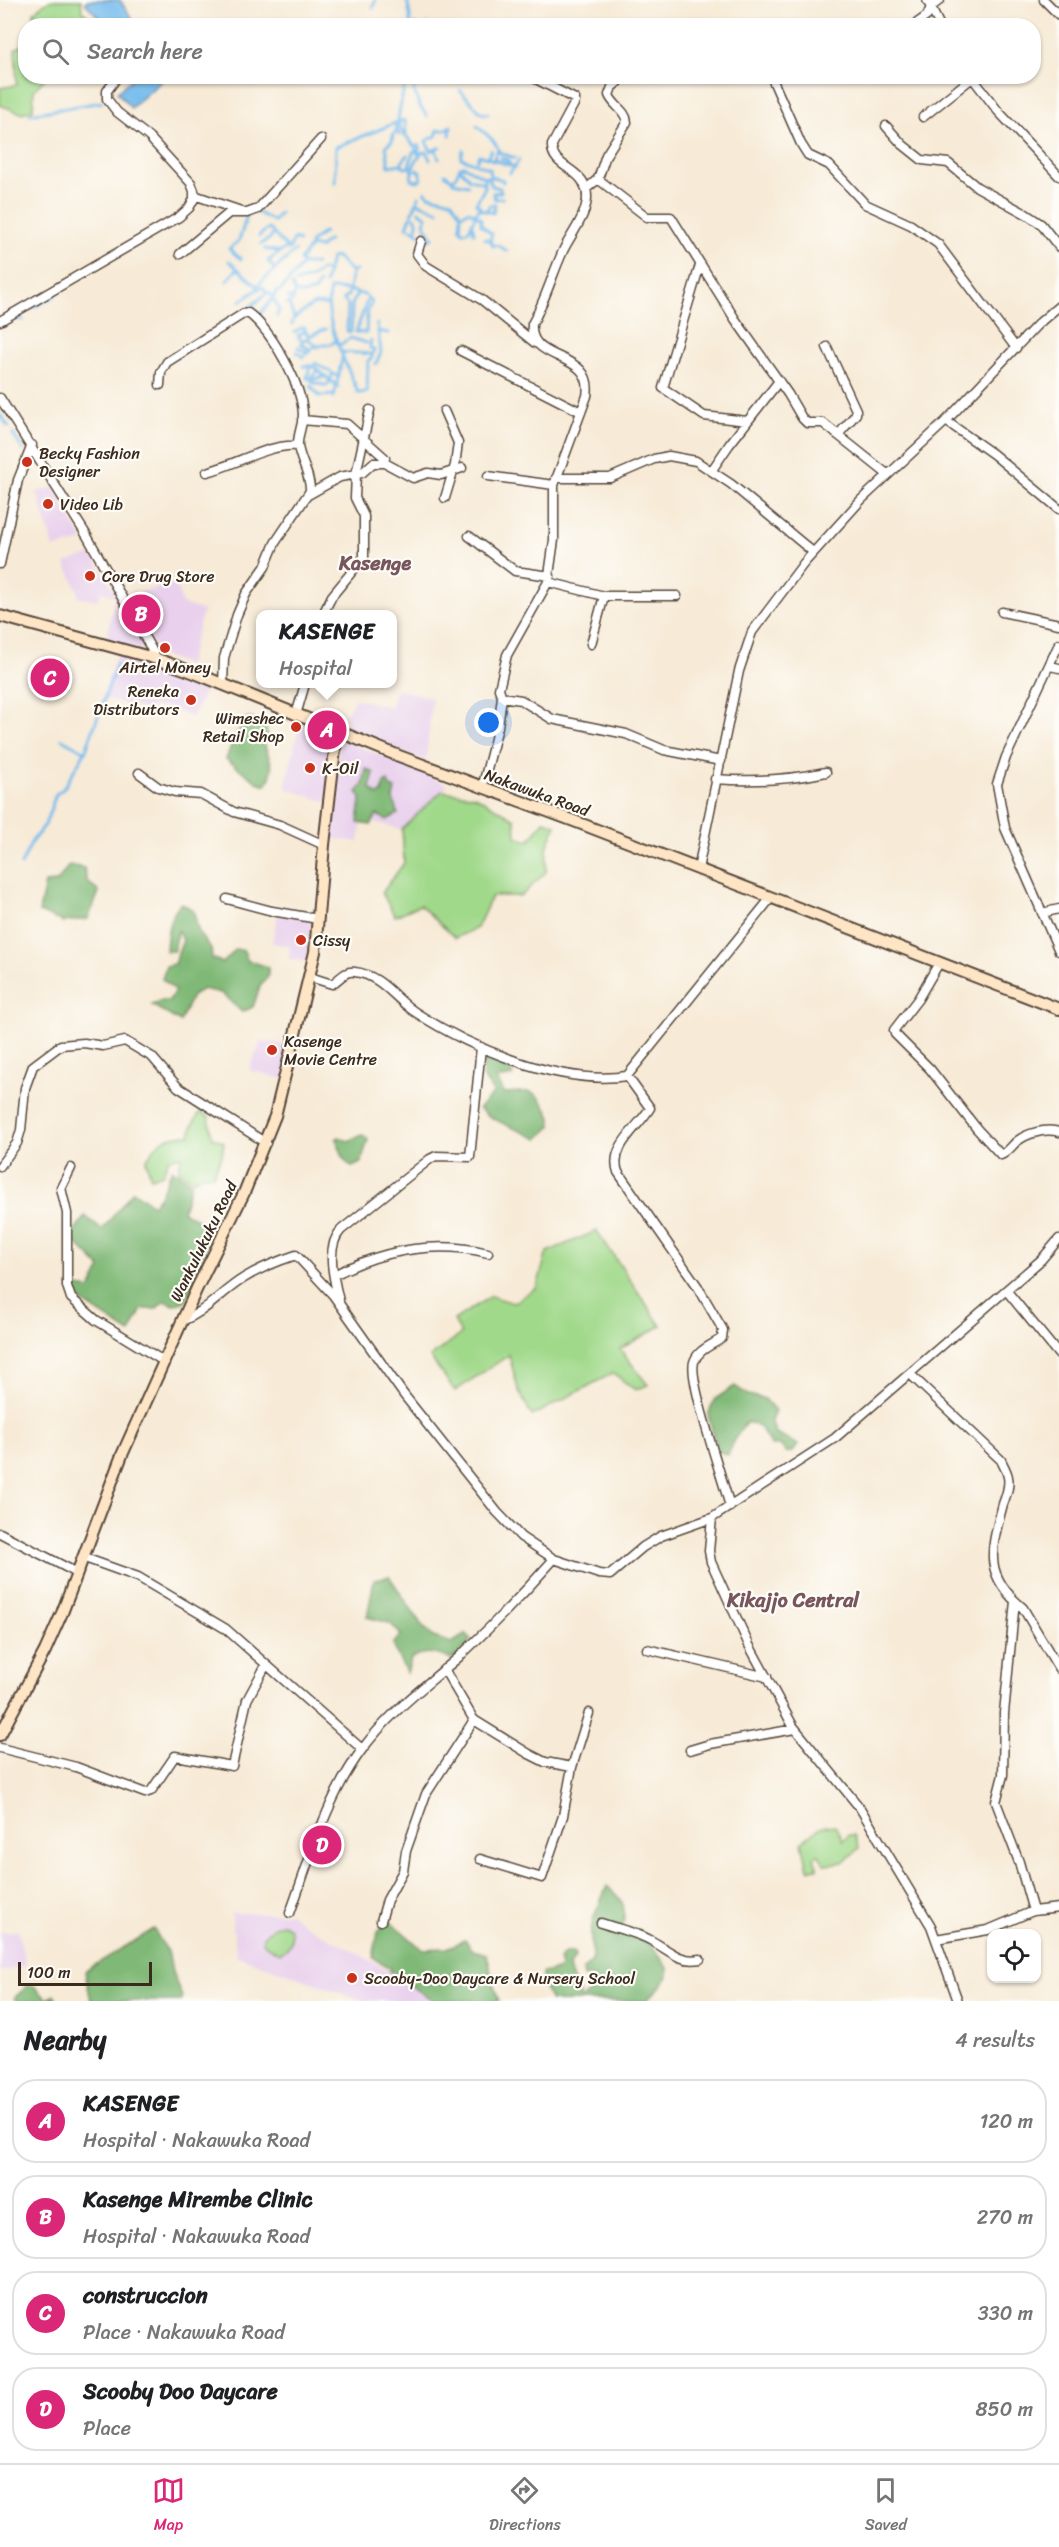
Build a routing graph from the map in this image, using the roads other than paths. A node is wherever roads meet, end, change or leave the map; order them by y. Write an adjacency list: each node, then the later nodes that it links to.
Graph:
1 (940, 0): 3 (street)
2 (1044, 0): 4 (street)
3 (929, 4): 5 (street); 6 (street)
4 (1059, 15)
5 (924, 18)
6 (936, 18)
7 (113, 84): 19 (street)
8 (546, 84): 18 (street)
9 (616, 84): 17 (street)
10 (775, 84): 29 (street)
11 (963, 84): 13 (street)
12 (977, 84): 16 (street)
13 (923, 117)
14 (886, 126): 22 (street)
15 (321, 139): 20 (street)
16 (1059, 176)
17 (598, 179): 18 (street); 24 (street)
18 (586, 189): 27 (street)
19 (194, 195): 20 (street); 26 (street)
20 (248, 213): 23 (street)
21 (421, 241): 27 (street)
22 (1059, 247)
23 (180, 254)
24 (700, 265): 31 (street); 38 (street)
25 (1059, 306): 29 (street)
26 (0, 321)
27 (536, 343): 36 (street)
28 (827, 347): 40 (street)
29 (1016, 348): 39 (street)
30 (461, 351): 36 (street)
31 (779, 381): 38 (street); 40 (street)
32 (160, 385): 37 (street)
33 (0, 398): 42 (street)
34 (370, 410): 41 (street)
35 (444, 411): 53 (street)
36 (581, 412): 51 (street)
37 (302, 420): 41 (street); 43 (street)
38 (747, 421): 46 (street)
39 (946, 421): 49 (street); 54 (street)
40 (838, 435): 49 (street)
41 (365, 439): 44 (street); 48 (street)
42 (32, 445): 57 (street); 67 (street)
43 (298, 446): 47 (street); 52 (street)
44 (385, 458)
45 (462, 468): 48 (street)
46 (712, 470): 51 (street); 56 (street)
47 (207, 472)
48 (356, 474): 52 (street); 61 (street)
49 (887, 474): 56 (street)
50 (488, 476): 51 (street)
51 (555, 482): 58 (street)
52 (307, 495): 69 (street)
53 (445, 498)
54 (1059, 509)
55 (469, 536): 58 (street)
56 (813, 552): 74 (street)
57 (0, 564)
58 (549, 579): 59 (street); 71 (street)
59 (604, 596): 60 (street); 65 (street)
60 (677, 596)
61 (325, 610)
62 (1002, 612): 64 (street)
63 (0, 615): 67 (main road, Nakawuka Road)
64 (1059, 624)
65 (591, 644)
66 (1059, 644): 68 (street)
67 (157, 659): 69 (main road, Nakawuka Road)
68 (1054, 667): 84 (street)
69 (223, 685): 72 (main road, Nakawuka Road)
70 (304, 688): 72 (street)
71 (502, 698): 74 (street); 78 (street)
72 (296, 715): 73 (main road, Nakawuka Road)
73 (337, 732): 78 (main road, Nakawuka Road); 79 (main road, Wankulukuku Road)
74 (721, 761): 77 (street)
75 (825, 772): 77 (street)
76 (139, 773): 79 (street)
77 (715, 779): 80 (street)
78 (482, 788): 80 (main road, Nakawuka Road)
79 (324, 845): 85 (main road, Wankulukuku Road)
80 (698, 869): 82 (main road, Nakawuka Road)
81 (227, 899): 85 (street)
82 (770, 899): 87 (main road, Nakawuka Road); 91 (street)
83 (1059, 909): 84 (street)
84 (1042, 913): 86 (street)
85 (318, 919): 88 (main road, Wankulukuku Road)
86 (1059, 951)
87 (939, 963): 89 (main road, Nakawuka Road); 92 (street)
88 (310, 977): 90 (street); 93 (main road, Wankulukuku Road)
89 (1059, 1009)
90 (481, 1047): 91 (street); 98 (street)
91 (627, 1076): 105 (street)
92 (1059, 1132)
93 (266, 1143): 94 (street); 101 (main road, Wankulukuku Road)
94 (0, 1166)
95 (71, 1168): 103 (street)
96 (1059, 1239): 99 (street)
97 (488, 1253): 98 (street)
98 (334, 1275): 100 (street)
99 (1006, 1290): 102 (street); 104 (street)
100 (339, 1304): 101 (street); 109 (street)
101 (182, 1322): 103 (main road, Wankulukuku Road)
102 (1059, 1355)
103 (165, 1362): 108 (main road, Wankulukuku Road)
104 (910, 1374): 105 (street); 111 (street)
105 (730, 1507): 106 (street)
106 (712, 1518): 109 (street); 116 (street)
107 (0, 1533): 110 (street)
108 (82, 1557): 110 (main road, Wankulukuku Road); 113 (street)
109 (554, 1559): 114 (street)
110 (77, 1573): 120 (main road, Wankulukuku Road)
111 (1015, 1601): 115 (street); 127 (street)
112 (647, 1649): 116 (street)
113 (266, 1665): 121 (street); 122 (street)
114 (444, 1669): 118 (street); 122 (street)
115 (1059, 1669)
116 (767, 1677): 119 (street)
117 (589, 1713): 124 (street)
118 (474, 1720): 124 (street); 129 (street)
119 (795, 1729): 123 (street); 131 (street)
120 (0, 1735)
121 (0, 1748)
122 (362, 1749): 128 (street)
123 (690, 1750)
124 (572, 1767): 125 (street)
125 (480, 1859)
126 (1059, 1908): 127 (street)
127 (1033, 1911): 131 (street)
128 (290, 1913)
129 (381, 1921)
130 (601, 1923): 132 (street)
131 (936, 1940): 133 (street)
132 (700, 1959)
133 (958, 2001)

